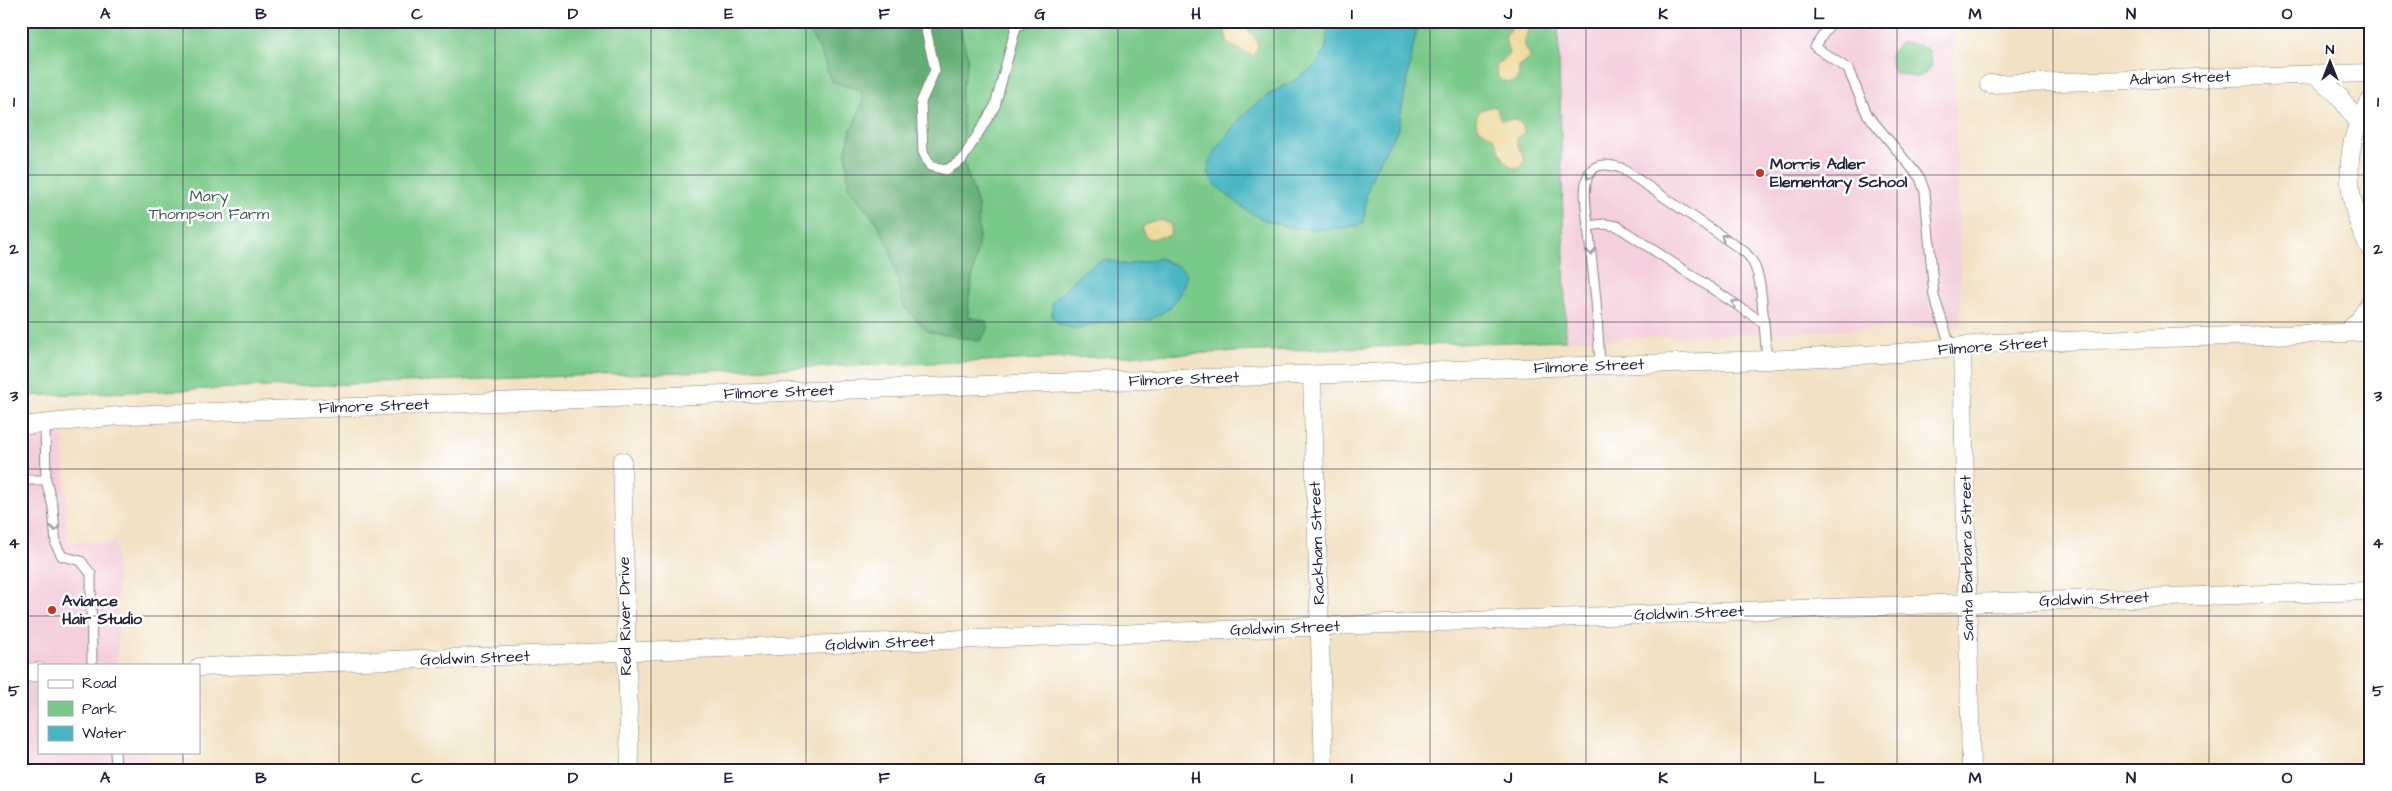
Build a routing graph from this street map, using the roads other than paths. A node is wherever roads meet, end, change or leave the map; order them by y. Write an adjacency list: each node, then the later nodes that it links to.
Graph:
1 (924, 21): 2 (lane)
2 (1026, 21)
3 (1832, 21): 15 (lane)
4 (2371, 73): 5 (street, Adrian Street)
5 (2315, 74): 6 (street, Adrian Street); 8 (street)
6 (1989, 84)
7 (2371, 100): 8 (street)
8 (2358, 122): 10 (street)
9 (1588, 226): 12 (lane, one-way to 9); 12 (lane, one-way to 9); 17 (lane, one-way to 17)
10 (2371, 250)
11 (2371, 301): 14 (street)
12 (1764, 323): 16 (lane)
13 (2371, 332): 14 (street, Filmore Street)
14 (2346, 333): 15 (street, Filmore Street)
15 (1957, 347): 16 (street, Filmore Street); 25 (street, Santa Barbara Street)
16 (1767, 360): 17 (street, Filmore Street)
17 (1600, 365): 18 (street, Filmore Street)
18 (1312, 376): 19 (street, Filmore Street); 26 (street, Rackham Street)
19 (45, 423): 20 (street, Filmore Street); 23 (lane)
20 (21, 426)
21 (622, 461): 27 (street, Red River Drive)
22 (21, 480): 23 (lane)
23 (46, 480): 28 (lane, one-way to 28)
24 (2371, 591): 25 (street, Goldwin Street)
25 (1968, 603): 26 (street, Goldwin Street); 36 (street, Santa Barbara Street)
26 (1319, 627): 27 (street, Goldwin Street); 35 (street, Rackham Street)
27 (626, 653): 29 (street, Goldwin Street); 34 (street, Red River Drive)
28 (92, 664)
29 (200, 667)
30 (38, 672): 31 (street)
31 (21, 673)
32 (116, 754): 33 (lane)
33 (116, 770)
34 (630, 770)
35 (1324, 770)
36 (1971, 770)

